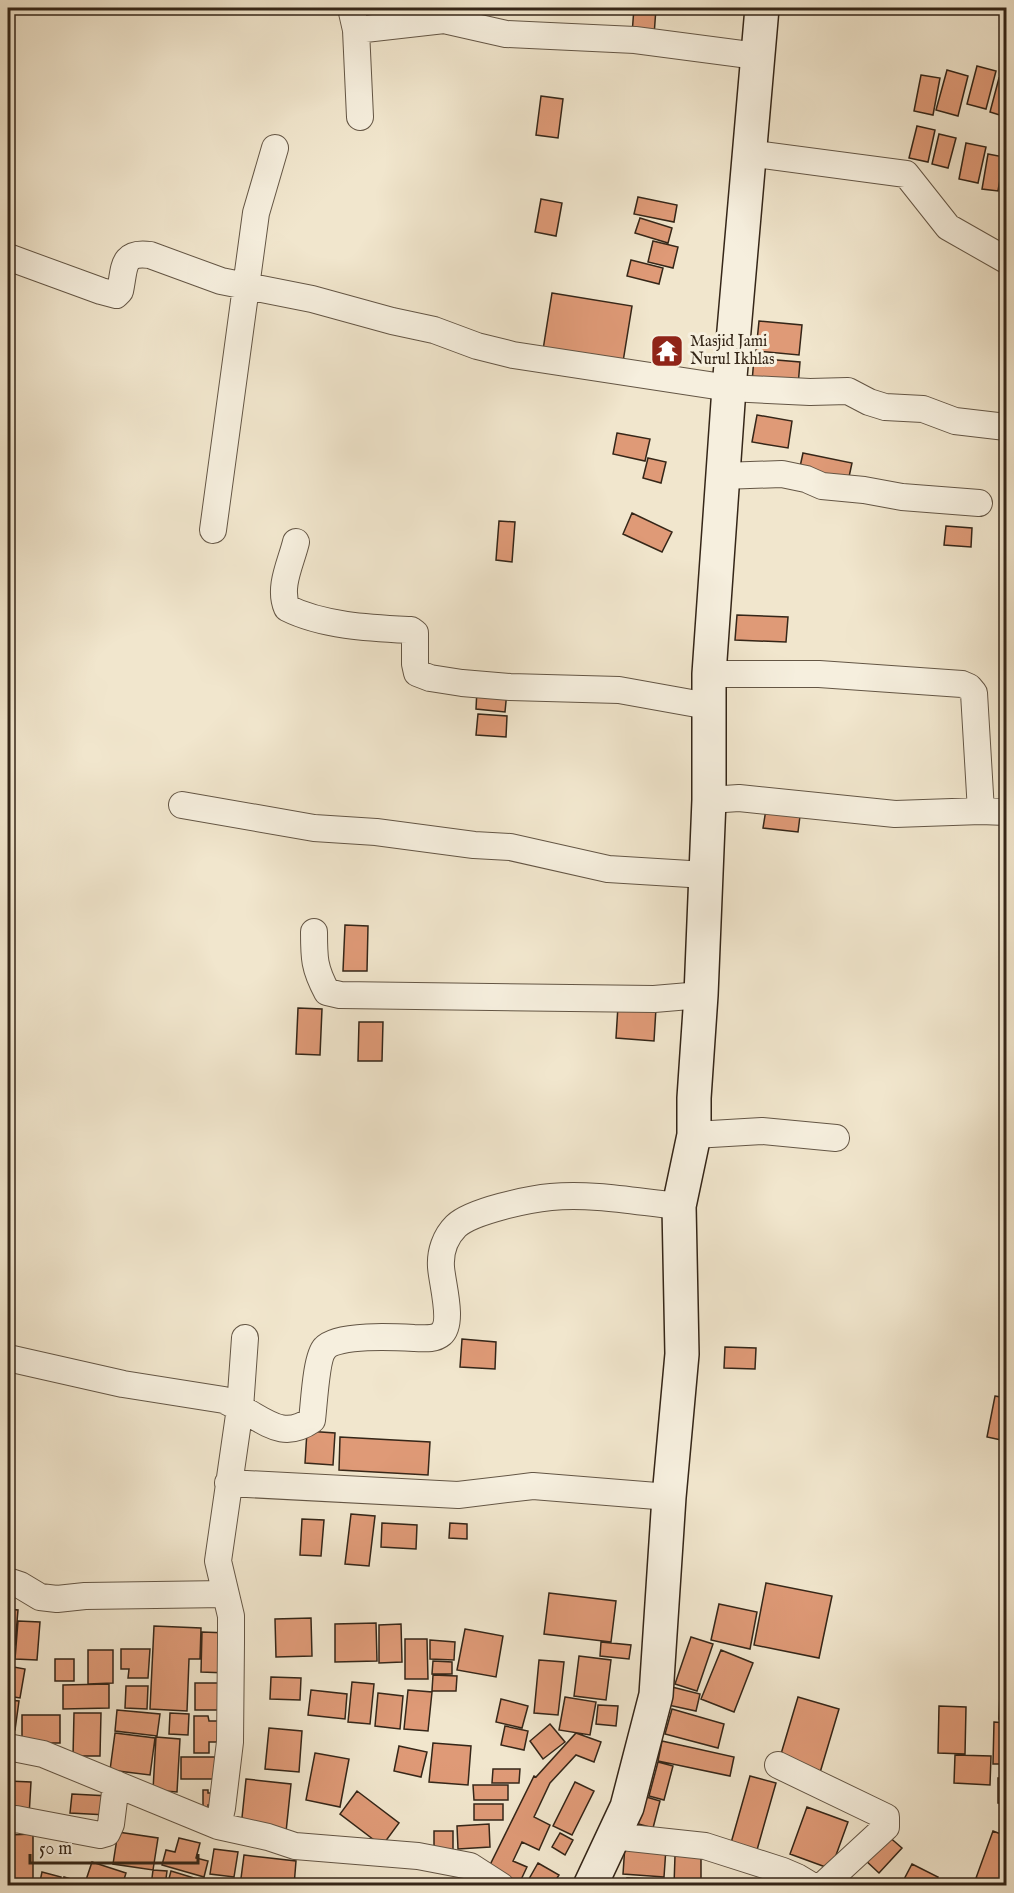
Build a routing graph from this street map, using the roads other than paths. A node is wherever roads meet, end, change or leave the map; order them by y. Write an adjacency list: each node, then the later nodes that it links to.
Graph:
1 (762, 8): 3 (street)
2 (353, 19): 3 (street); 4 (street)
3 (757, 56): 6 (street)
4 (360, 117)
5 (275, 148): 9 (street)
6 (748, 153): 8 (street); 10 (street)
7 (8, 257): 9 (street)
8 (1006, 260)
9 (245, 286): 10 (street); 14 (street)
10 (729, 388): 11 (street); 12 (street)
11 (1006, 428)
12 (722, 476): 13 (street); 16 (street)
13 (979, 503)
14 (213, 530)
15 (297, 542): 16 (street)
16 (708, 690): 17 (street); 19 (street)
17 (709, 800): 19 (street); 21 (street)
18 (182, 805): 21 (street)
19 (981, 811): 20 (street)
20 (1006, 812)
21 (706, 875): 23 (street)
22 (314, 932): 23 (street)
23 (701, 995): 24 (street)
24 (694, 1135): 25 (street); 26 (street)
25 (836, 1138)
26 (679, 1206): 29 (street); 31 (street)
27 (245, 1338): 29 (street)
28 (8, 1358): 29 (street)
29 (240, 1408): 30 (street)
30 (228, 1483): 31 (street); 33 (street)
31 (669, 1497): 39 (street)
32 (8, 1581): 33 (street)
33 (225, 1594): 38 (street)
34 (8, 1747): 36 (street)
35 (778, 1765): 43 (street)
36 (116, 1784): 37 (street); 38 (street)
37 (8, 1821)
38 (218, 1826): 40 (street)
39 (612, 1836): 41 (street); 42 (street)
40 (501, 1886)
41 (590, 1886)
42 (812, 1886)
43 (822, 1886)

